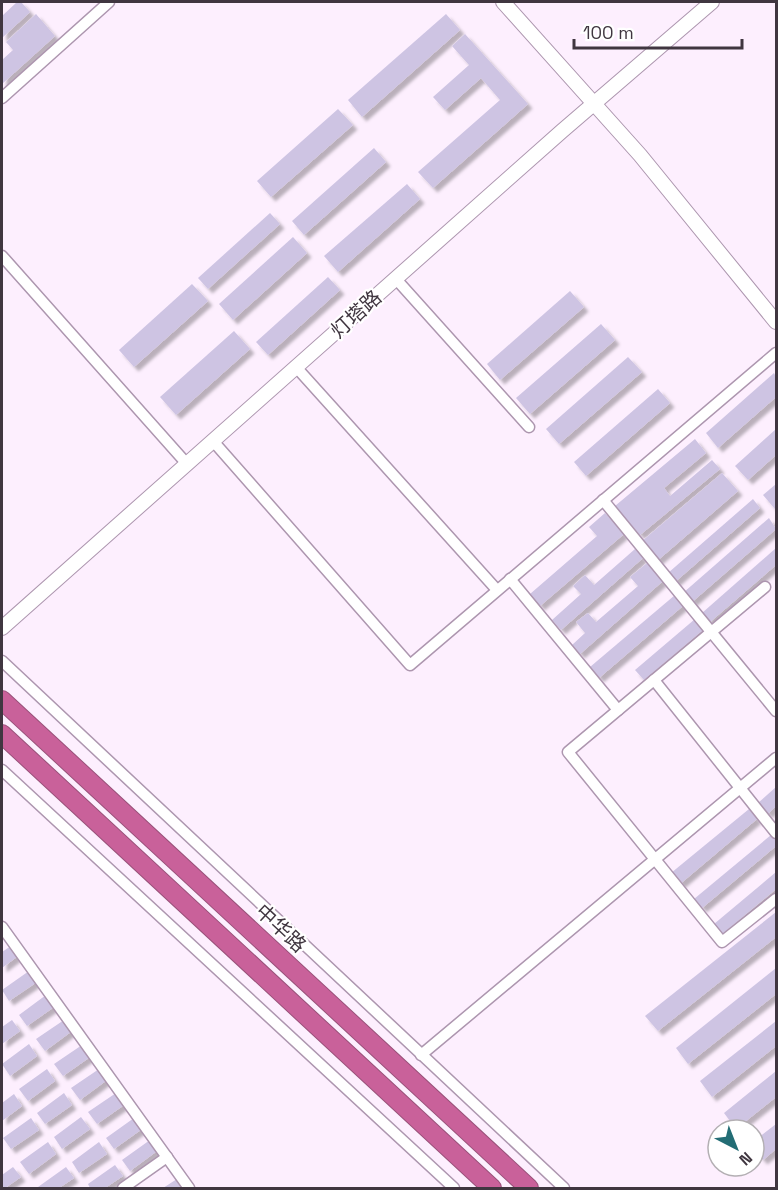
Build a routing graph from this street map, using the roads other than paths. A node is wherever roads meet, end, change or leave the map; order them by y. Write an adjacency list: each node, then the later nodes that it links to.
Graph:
1 (110, 2): 4 (street)
2 (503, 2): 5 (street)
3 (712, 2): 5 (street, 灯塔路)
4 (2, 98)
5 (594, 104): 7 (street, 灯塔路); 8 (street)
6 (2, 256): 13 (street)
7 (396, 279): 10 (street, 灯塔路); 11 (street)
8 (777, 322)
9 (777, 353): 14 (street)
10 (296, 367): 12 (street, 灯塔路); 17 (street)
11 (529, 427)
12 (213, 441): 13 (street, 灯塔路); 17 (street)
13 (187, 464): 18 (street, 灯塔路)
14 (603, 500): 15 (street); 19 (street)
15 (510, 579): 17 (street); 23 (street)
16 (765, 587): 19 (street)
17 (497, 590)
18 (2, 628)
19 (711, 632): 21 (street); 24 (street)
20 (2, 661): 33 (street)
21 (654, 680): 23 (street); 28 (street)
22 (2, 700): 39 (highway, 中华路)
23 (618, 710): 30 (street)
24 (777, 711)
25 (2, 734): 38 (highway)
26 (777, 758): 28 (street)
27 (2, 770): 37 (street)
28 (741, 788): 29 (street); 30 (street)
29 (777, 833)
30 (655, 859): 31 (street); 33 (street)
31 (777, 899)
32 (2, 927): 34 (street)
33 (421, 1055): 40 (street)
34 (166, 1157): 35 (street); 36 (street)
35 (123, 1188)
36 (189, 1188)
37 (454, 1188)
38 (492, 1188)
39 (529, 1188)
40 (564, 1188)

